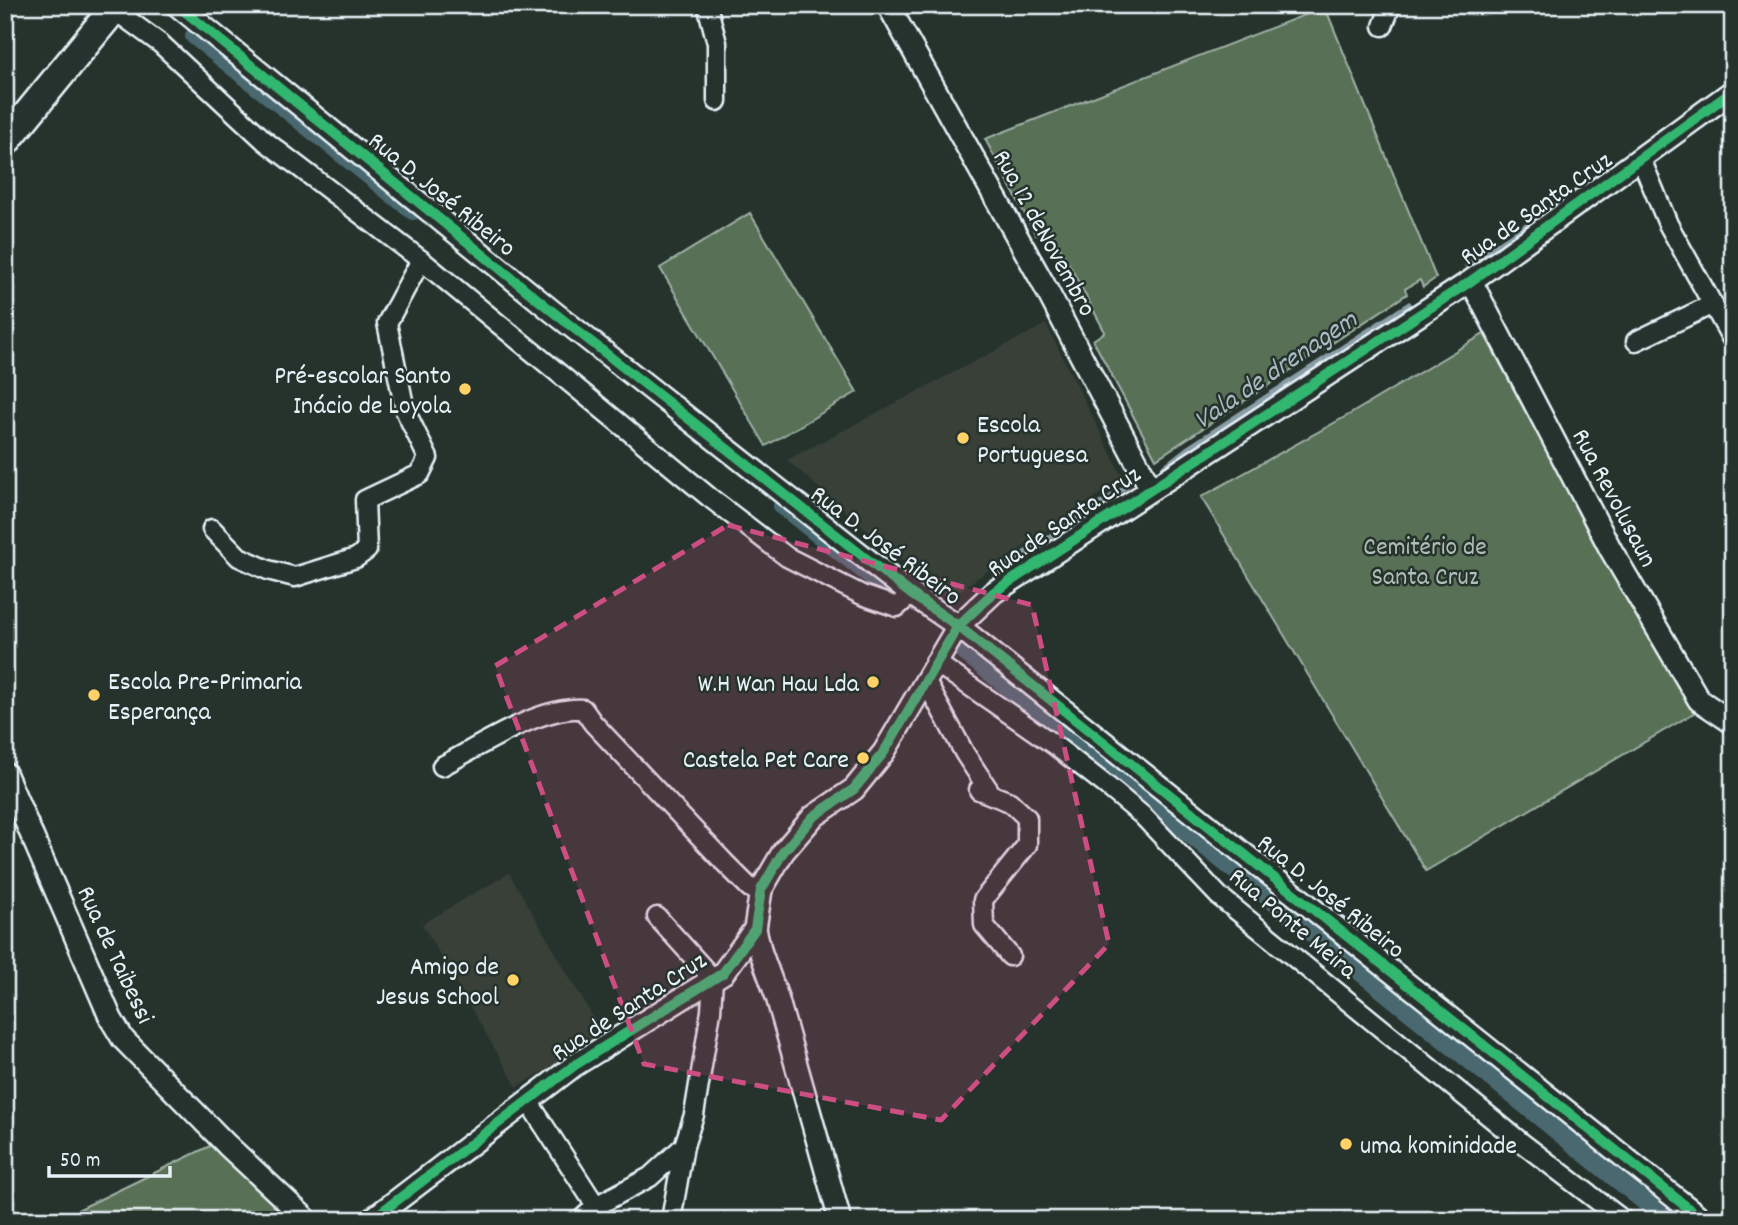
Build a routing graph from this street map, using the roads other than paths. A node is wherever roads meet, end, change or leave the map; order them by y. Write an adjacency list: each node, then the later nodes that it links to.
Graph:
1 (177, 5): 18 (street, Rua D. José Ribeiro)
2 (706, 5): 8 (street)
3 (888, 5): 16 (street, Rua 12 deNovembro)
4 (1391, 5): 6 (street)
5 (115, 7): 9 (main road); 11 (street)
6 (1383, 26)
7 (1733, 91): 10 (street, Rua de Santa Cruz)
8 (717, 101)
9 (5, 142)
10 (1641, 159): 12 (street, Rua de Santa Cruz); 13 (street)
11 (421, 260): 17 (street); 18 (street)
12 (1471, 281): 16 (street, Rua de Santa Cruz); 21 (street, Rua Revolusaun)
13 (1713, 304): 14 (street); 15 (street)
14 (1636, 341)
15 (1733, 341)
16 (1151, 489): 19 (street, Rua de Santa Cruz)
17 (212, 529)
18 (911, 594): 19 (street, Rua D. José Ribeiro)
19 (958, 626): 20 (street, Rua de Santa Cruz); 38 (street, Rua D. José Ribeiro)
20 (930, 671): 24 (street, Rua de Santa Cruz); 27 (street); 37 (street, Rua Ponte Meira)
21 (1730, 717)
22 (442, 766): 24 (street)
23 (5, 773): 32 (street, Rua de Taibessi)
24 (761, 890): 26 (street, Rua de Santa Cruz)
25 (657, 917): 28 (street)
26 (755, 929): 28 (street, Rua de Santa Cruz); 36 (street)
27 (1010, 956)
28 (713, 979): 29 (street, Rua de Santa Cruz); 30 (street)
29 (528, 1101): 31 (street); 33 (street, Rua de Santa Cruz)
30 (684, 1146): 31 (street); 35 (street)
31 (596, 1206): 34 (street)
32 (307, 1220)
33 (371, 1220)
34 (581, 1220)
35 (671, 1220)
36 (840, 1220)
37 (1623, 1220)
38 (1703, 1220)

